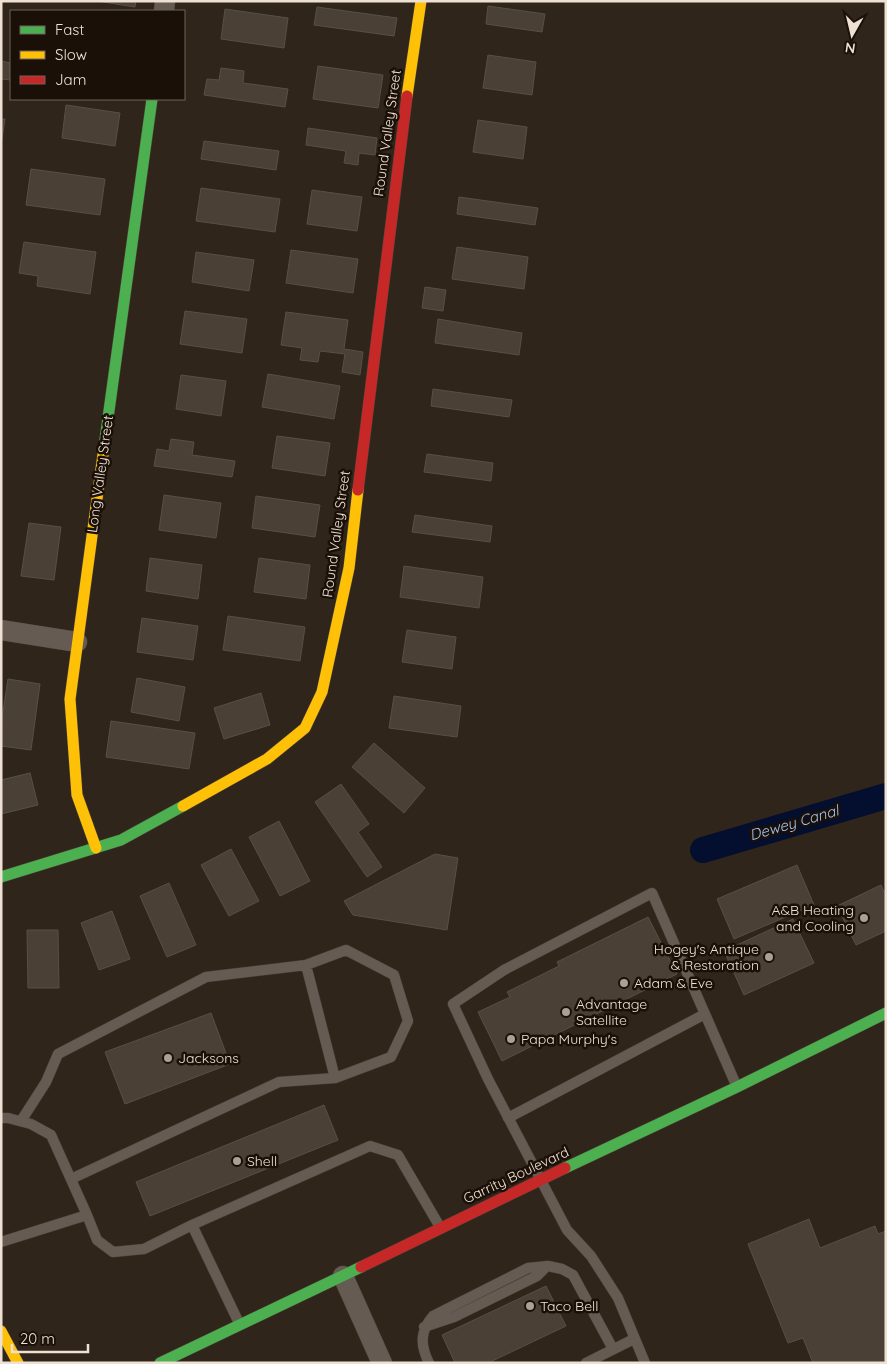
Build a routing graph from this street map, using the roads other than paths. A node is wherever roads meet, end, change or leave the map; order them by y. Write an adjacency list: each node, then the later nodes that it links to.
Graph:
1 (421, 1): 5 (street, Round Valley Street)
2 (152, 100): 4 (street, Long Valley Street)
3 (1, 630): 4 (street)
4 (77, 642): 5 (street, Long Valley Street)
5 (96, 848): 6 (street, Round Valley Street)
6 (1, 877)
7 (306, 965): 10 (lane); 10 (lane); 14 (lane)
8 (886, 1012): 11 (street, Garrity Boulevard)
9 (705, 1014): 11 (lane); 13 (lane); 13 (lane)
10 (335, 1078): 15 (lane)
11 (737, 1087): 16 (street, Garrity Boulevard)
12 (1, 1118): 14 (lane)
13 (508, 1118): 16 (lane)
14 (21, 1121): 15 (lane)
15 (71, 1179): 17 (lane)
16 (541, 1179): 19 (street, Garrity Boulevard); 24 (lane)
17 (87, 1215): 18 (lane); 20 (lane)
18 (192, 1225): 19 (lane); 22 (lane)
19 (441, 1227): 21 (street, Garrity Boulevard)
20 (1, 1242)
21 (343, 1276): 22 (street, Garrity Boulevard); 28 (street)
22 (240, 1325): 27 (street, Garrity Boulevard)
23 (1, 1331): 26 (street)
24 (634, 1338): 25 (lane); 31 (lane)
25 (613, 1349): 29 (lane); 30 (lane)
26 (18, 1363)
27 (160, 1363)
28 (382, 1363)
29 (429, 1363)
30 (586, 1363)
31 (644, 1363)

